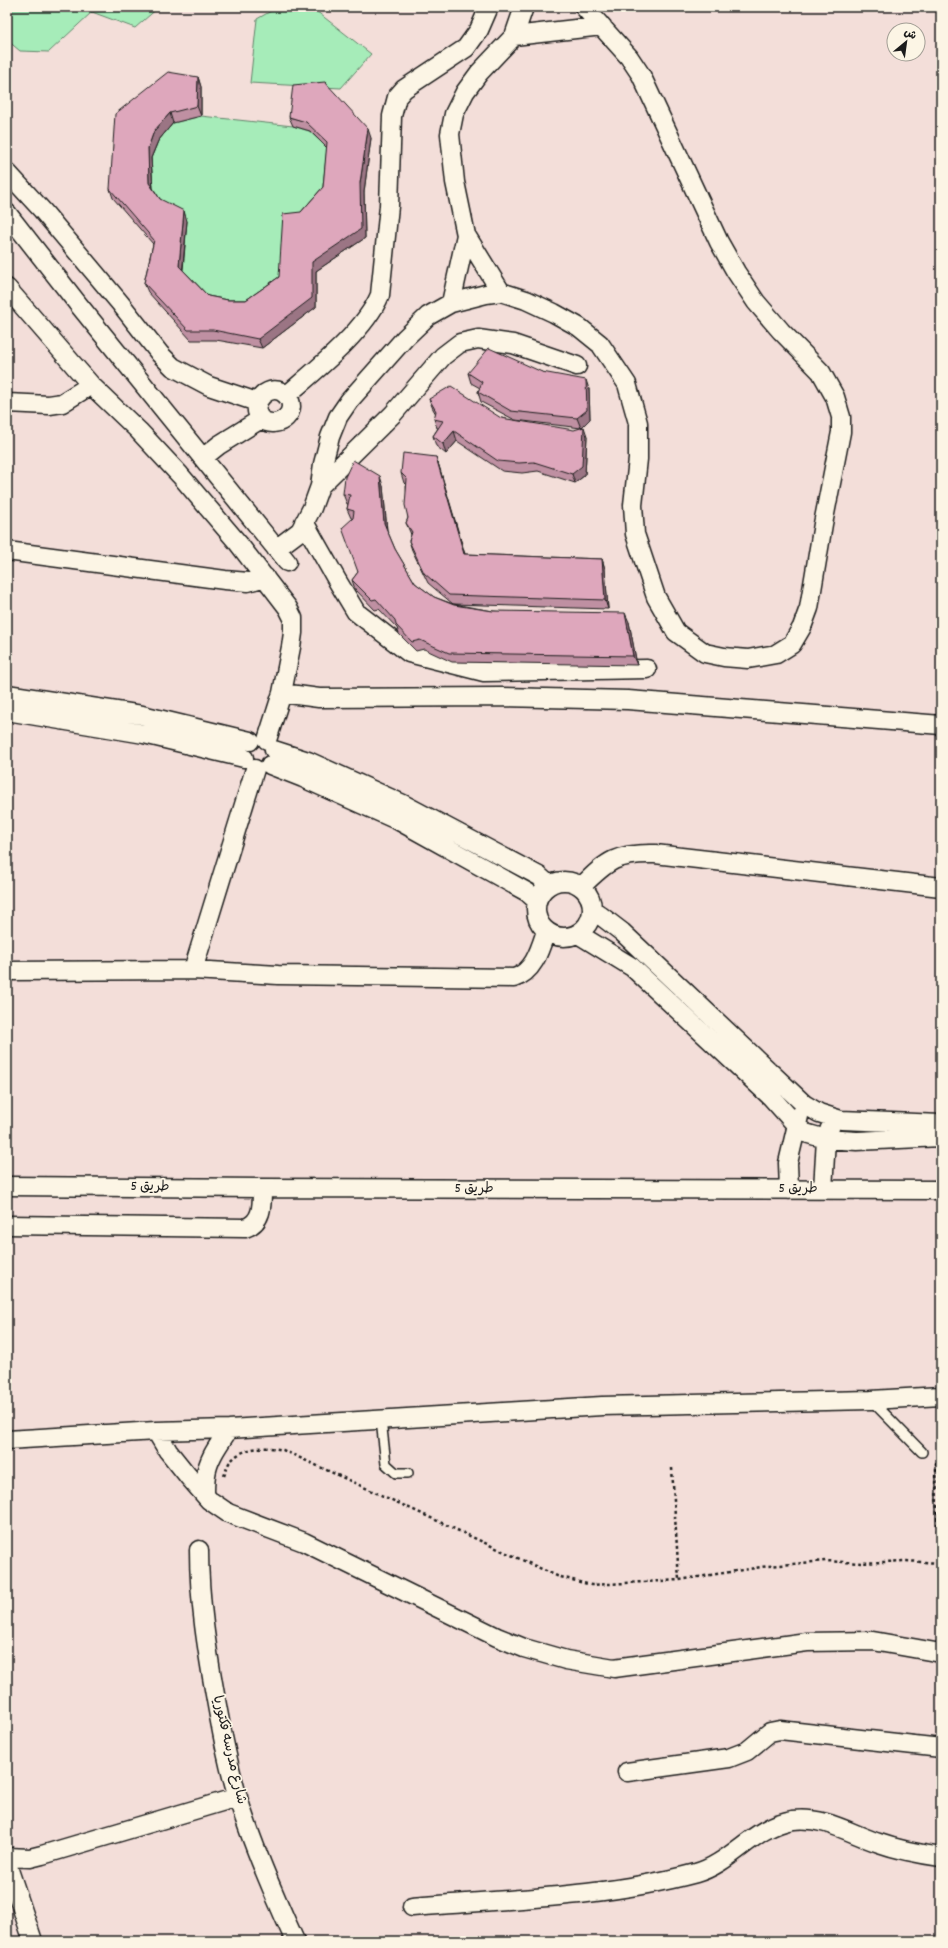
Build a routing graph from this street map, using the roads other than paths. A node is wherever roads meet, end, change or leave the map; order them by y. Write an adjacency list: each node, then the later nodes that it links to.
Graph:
1 (489, 7): 14 (street)
2 (524, 7): 5 (street)
3 (584, 7): 4 (street)
4 (602, 26): 5 (street); 10 (street)
5 (514, 36): 8 (street)
6 (7, 172): 16 (street)
7 (7, 212): 17 (street)
8 (466, 235): 10 (street); 11 (street)
9 (7, 288): 13 (street)
10 (501, 292): 11 (street)
11 (451, 304): 18 (street)
12 (577, 366): 18 (street)
13 (91, 385): 15 (street); 21 (street)
14 (286, 396): 16 (street); 16 (street)
15 (7, 403)
16 (259, 411): 17 (street)
17 (204, 457): 19 (street)
18 (320, 486): 19 (street)
19 (304, 522): 22 (street)
20 (7, 551): 21 (street)
21 (265, 577): 23 (street)
22 (647, 669)
23 (282, 693): 27 (street); 28 (street)
24 (7, 694): 25 (street)
25 (28, 705): 26 (street); 28 (street)
26 (7, 711)
27 (941, 725)
28 (260, 754): 29 (street); 32 (street); 36 (street)
29 (549, 885): 30 (street); 32 (street)
30 (581, 887): 31 (street); 33 (street)
31 (941, 887)
32 (537, 901): 34 (street)
33 (592, 909): 35 (street); 38 (street)
34 (546, 931): 35 (street); 36 (street)
35 (578, 934): 41 (street)
36 (192, 970): 37 (street)
37 (7, 971)
38 (804, 1104): 39 (street); 41 (street)
39 (834, 1118): 40 (street); 43 (street)
40 (941, 1124)
41 (796, 1125): 43 (street); 47 (street)
42 (941, 1137): 43 (street)
43 (826, 1139): 46 (street)
44 (7, 1186): 45 (street, طريق 5)
45 (262, 1188): 47 (street, طريق 5); 49 (street)
46 (824, 1189): 47 (street, طريق 5); 48 (street, طريق 5)
47 (789, 1190)
48 (941, 1190)
49 (7, 1225)
50 (941, 1396): 51 (street)
51 (871, 1400): 52 (street); 56 (lane)
52 (381, 1420): 53 (street); 57 (lane)
53 (229, 1429): 54 (street); 58 (street)
54 (156, 1431): 55 (street); 58 (street)
55 (7, 1440)
56 (922, 1452)
57 (408, 1473)
58 (210, 1499): 60 (street)
59 (199, 1550): 63 (street, شارع مدرسه فكتوريا)
60 (941, 1653)
61 (941, 1748): 62 (street)
62 (627, 1772)
63 (238, 1798): 64 (street); 69 (street, شارع مدرسه فكتوريا)
64 (7, 1857)
65 (941, 1857): 67 (street)
66 (7, 1864): 68 (street)
67 (412, 1907)
68 (33, 1941)
69 (295, 1941)

